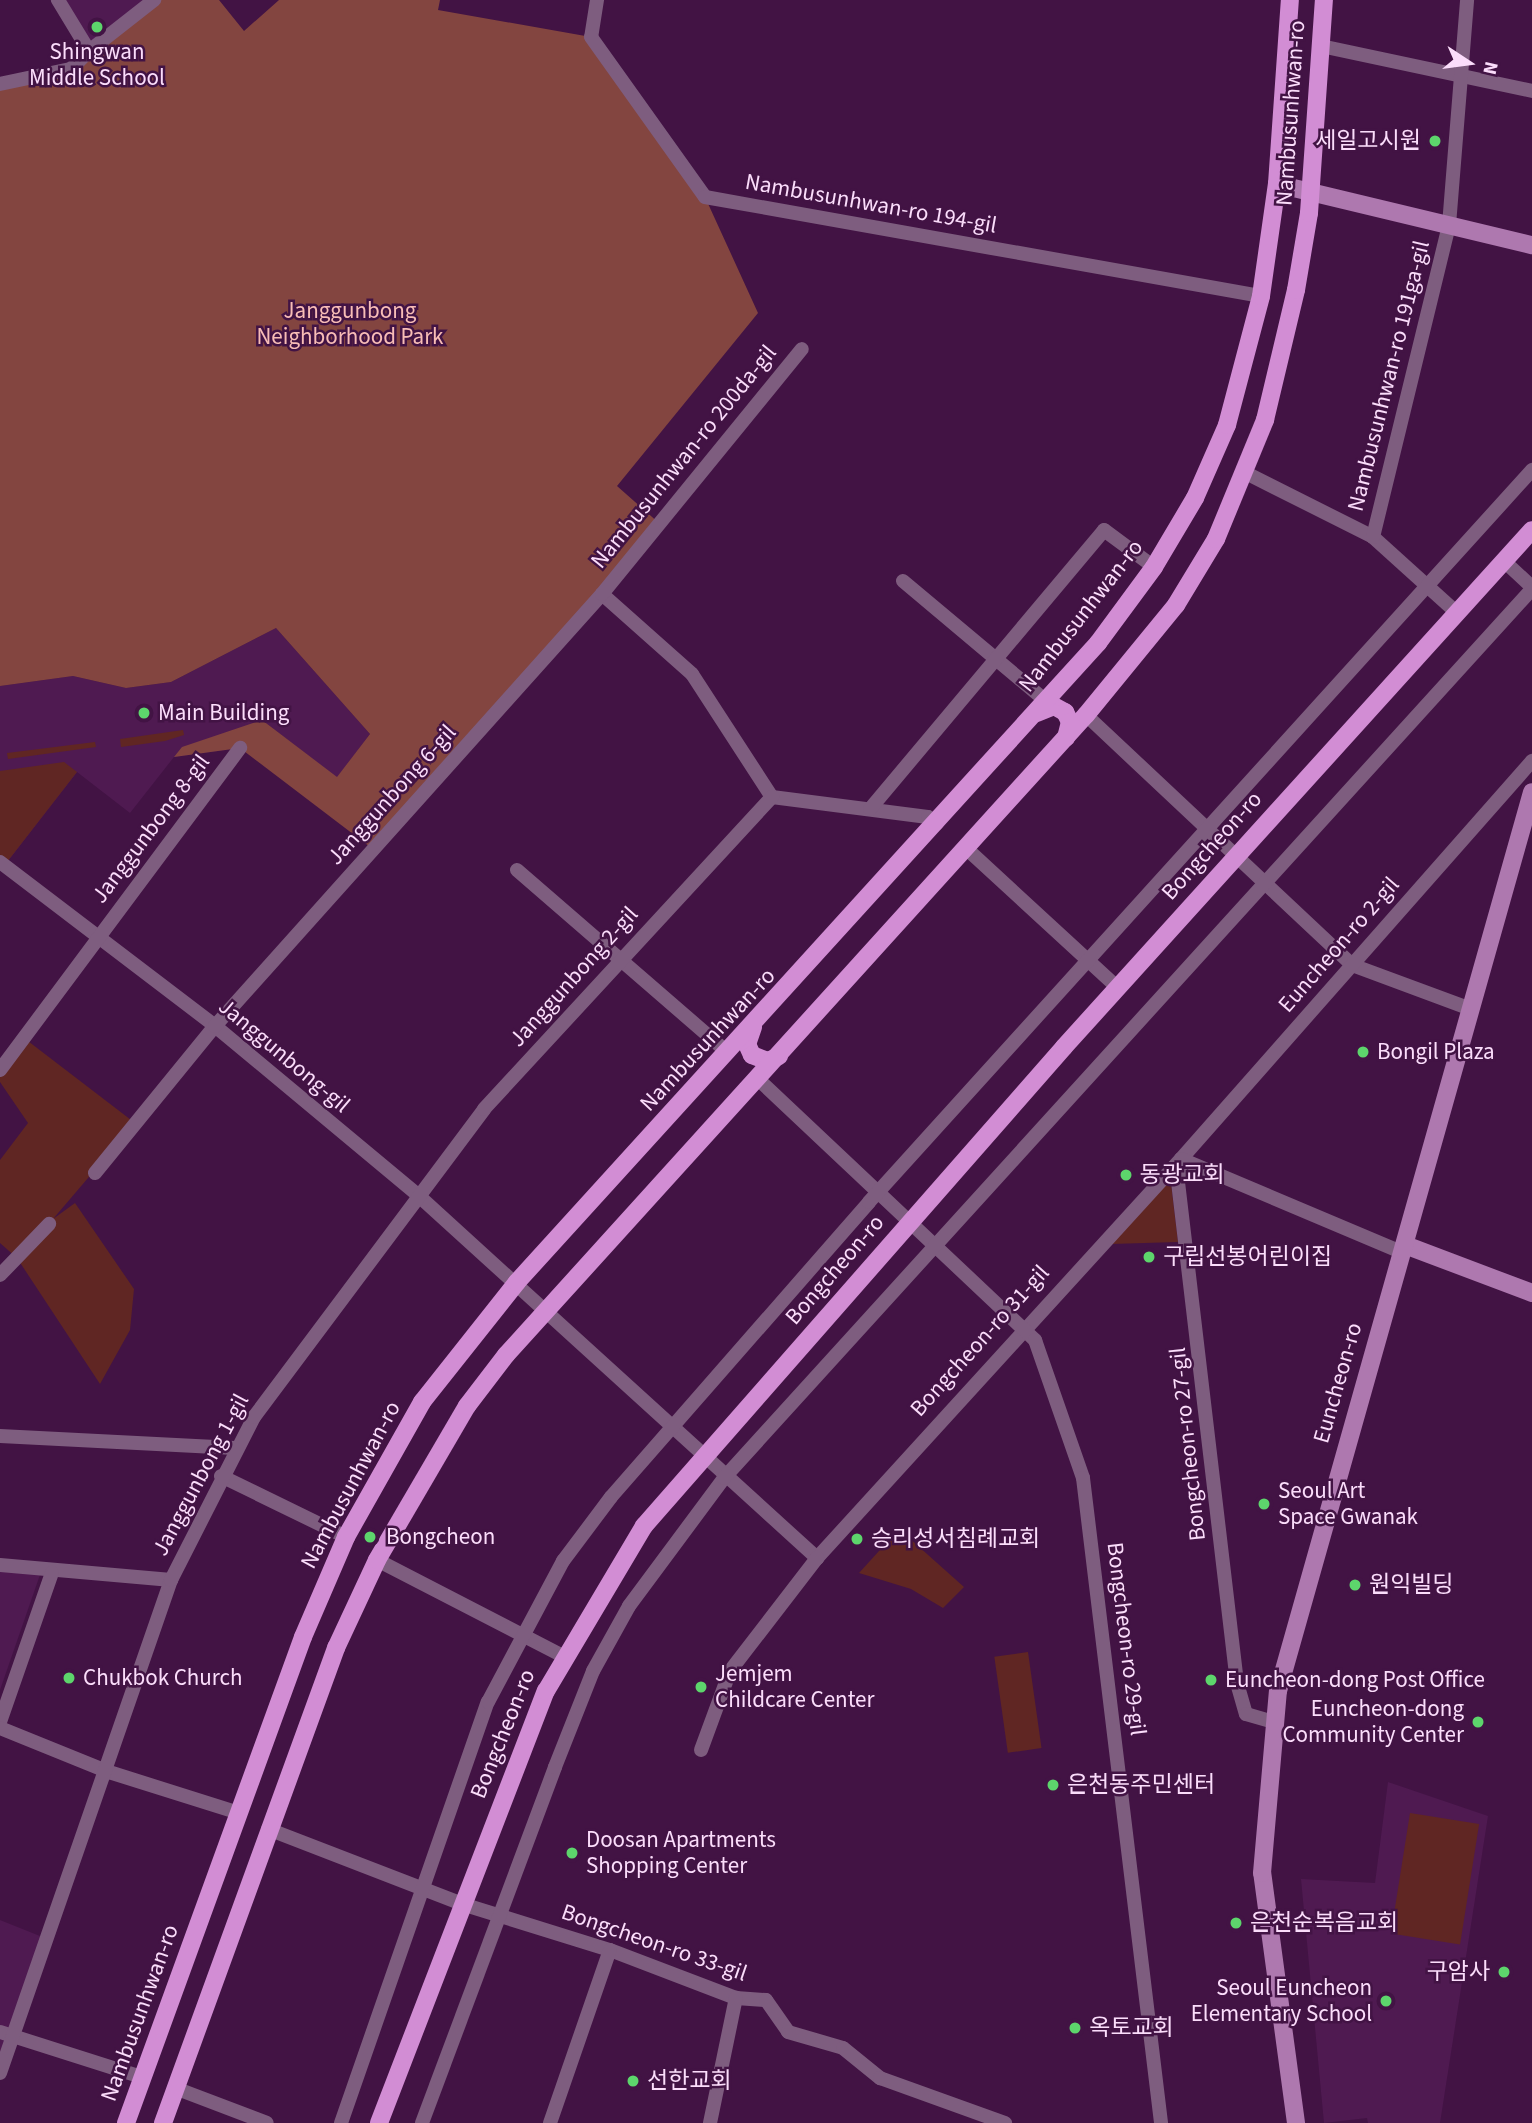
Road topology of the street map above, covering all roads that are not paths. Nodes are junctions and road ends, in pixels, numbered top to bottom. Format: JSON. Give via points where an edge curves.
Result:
{"nodes":[{"id":1,"x":58,"y":0,"type":"edge"},
{"id":2,"x":154,"y":0,"type":"edge"},
{"id":3,"x":597,"y":0,"type":"edge"},
{"id":4,"x":1290,"y":0,"type":"edge"},
{"id":5,"x":1324,"y":0,"type":"edge"},
{"id":6,"x":1467,"y":0,"type":"edge"},
{"id":7,"x":1321,"y":46,"type":"junction"},
{"id":8,"x":89,"y":51,"type":"junction"},
{"id":9,"x":1461,"y":76,"type":"junction"},
{"id":10,"x":0,"y":83,"type":"edge"},
{"id":11,"x":1532,"y":92,"type":"edge"},
{"id":12,"x":1277,"y":184,"type":"junction"},
{"id":13,"x":1311,"y":192,"type":"junction"},
{"id":14,"x":1449,"y":225,"type":"junction"},
{"id":15,"x":1532,"y":245,"type":"edge"},
{"id":16,"x":1261,"y":296,"type":"junction"},
{"id":17,"x":802,"y":349,"type":"dead end"},
{"id":18,"x":1532,"y":470,"type":"edge"},
{"id":19,"x":1246,"y":473,"type":"junction"},
{"id":20,"x":1532,"y":530,"type":"edge"},
{"id":21,"x":1373,"y":537,"type":"junction"},
{"id":22,"x":1504,"y":561,"type":"junction"},
{"id":23,"x":1154,"y":567,"type":"junction"},
{"id":24,"x":903,"y":581,"type":"dead end"},
{"id":25,"x":1427,"y":587,"type":"junction"},
{"id":26,"x":1532,"y":588,"type":"edge"},
{"id":27,"x":602,"y":594,"type":"junction"},
{"id":28,"x":1457,"y":613,"type":"junction"},
{"id":29,"x":995,"y":659,"type":"junction"},
{"id":30,"x":1042,"y":708,"type":"junction"},
{"id":31,"x":1086,"y":715,"type":"junction"},
{"id":32,"x":1066,"y":738,"type":"junction"},
{"id":33,"x":240,"y":748,"type":"dead end"},
{"id":34,"x":1532,"y":761,"type":"edge"},
{"id":35,"x":1532,"y":792,"type":"edge"},
{"id":36,"x":772,"y":797,"type":"junction"},
{"id":37,"x":870,"y":809,"type":"junction"},
{"id":38,"x":937,"y":824,"type":"junction"},
{"id":39,"x":1207,"y":828,"type":"junction"},
{"id":40,"x":968,"y":850,"type":"junction"},
{"id":41,"x":1236,"y":855,"type":"junction"},
{"id":42,"x":0,"y":862,"type":"edge"},
{"id":43,"x":517,"y":870,"type":"dead end"},
{"id":44,"x":1262,"y":883,"type":"junction"},
{"id":45,"x":97,"y":937,"type":"junction"},
{"id":46,"x":620,"y":959,"type":"junction"},
{"id":47,"x":1087,"y":959,"type":"junction"},
{"id":48,"x":1352,"y":965,"type":"junction"},
{"id":49,"x":1118,"y":988,"type":"junction"},
{"id":50,"x":1471,"y":1009,"type":"junction"},
{"id":51,"x":215,"y":1026,"type":"junction"},
{"id":52,"x":753,"y":1027,"type":"junction"},
{"id":53,"x":728,"y":1053,"type":"junction"},
{"id":54,"x":779,"y":1056,"type":"junction"},
{"id":55,"x":0,"y":1070,"type":"edge"},
{"id":56,"x":758,"y":1079,"type":"junction"},
{"id":57,"x":1181,"y":1159,"type":"junction"},
{"id":58,"x":94,"y":1173,"type":"dead end"},
{"id":59,"x":881,"y":1189,"type":"junction"},
{"id":60,"x":420,"y":1197,"type":"junction"},
{"id":61,"x":912,"y":1219,"type":"junction"},
{"id":62,"x":48,"y":1224,"type":"dead end"},
{"id":63,"x":939,"y":1245,"type":"junction"},
{"id":64,"x":1404,"y":1249,"type":"junction"},
{"id":65,"x":0,"y":1275,"type":"edge"},
{"id":66,"x":524,"y":1288,"type":"junction"},
{"id":67,"x":1532,"y":1293,"type":"edge"},
{"id":68,"x":548,"y":1310,"type":"junction"},
{"id":69,"x":1026,"y":1325,"type":"junction"},
{"id":70,"x":671,"y":1426,"type":"junction"},
{"id":71,"x":0,"y":1436,"type":"edge"},
{"id":72,"x":235,"y":1448,"type":"junction"},
{"id":73,"x":703,"y":1457,"type":"junction"},
{"id":74,"x":221,"y":1476,"type":"junction"},
{"id":75,"x":724,"y":1478,"type":"junction"},
{"id":76,"x":346,"y":1537,"type":"junction"},
{"id":77,"x":817,"y":1558,"type":"junction"},
{"id":78,"x":377,"y":1560,"type":"junction"},
{"id":79,"x":0,"y":1565,"type":"edge"},
{"id":80,"x":52,"y":1573,"type":"junction"},
{"id":81,"x":171,"y":1580,"type":"junction"},
{"id":82,"x":522,"y":1635,"type":"junction"},
{"id":83,"x":563,"y":1656,"type":"junction"},
{"id":84,"x":0,"y":1722,"type":"edge"},
{"id":85,"x":1274,"y":1722,"type":"junction"},
{"id":86,"x":0,"y":1728,"type":"edge"},
{"id":87,"x":701,"y":1750,"type":"dead end"},
{"id":88,"x":109,"y":1772,"type":"junction"},
{"id":89,"x":239,"y":1813,"type":"junction"},
{"id":90,"x":268,"y":1829,"type":"junction"},
{"id":91,"x":217,"y":1872,"type":"junction"},
{"id":92,"x":420,"y":1885,"type":"junction"},
{"id":93,"x":247,"y":1886,"type":"junction"},
{"id":94,"x":462,"y":1904,"type":"junction"},
{"id":95,"x":502,"y":1915,"type":"junction"},
{"id":96,"x":610,"y":1950,"type":"junction"},
{"id":97,"x":736,"y":1998,"type":"junction"},
{"id":98,"x":6,"y":2034,"type":"edge"},
{"id":99,"x":0,"y":2073,"type":"edge"},
{"id":100,"x":142,"y":2077,"type":"junction"},
{"id":101,"x":175,"y":2088,"type":"junction"},
{"id":102,"x":969,"y":2116,"type":"edge"},
{"id":103,"x":126,"y":2123,"type":"edge"},
{"id":104,"x":163,"y":2123,"type":"edge"},
{"id":105,"x":267,"y":2123,"type":"edge"},
{"id":106,"x":341,"y":2123,"type":"edge"},
{"id":107,"x":379,"y":2123,"type":"edge"},
{"id":108,"x":422,"y":2123,"type":"edge"},
{"id":109,"x":550,"y":2123,"type":"edge"},
{"id":110,"x":710,"y":2123,"type":"edge"},
{"id":111,"x":1005,"y":2123,"type":"edge"},
{"id":112,"x":1161,"y":2123,"type":"edge"},
{"id":113,"x":1296,"y":2123,"type":"edge"}],
"edges":[{"from":1,"to":8,"type":"street"},
{"from":2,"to":8,"type":"street"},
{"from":3,"to":16,"type":"street","name":"Nambusunhwan-ro 194-gil","via":[[591,37],[705,197]]},
{"from":4,"to":12,"type":"main road","name":"Nambusunhwan-ro"},
{"from":5,"to":7,"type":"main road","name":"Nambusunhwan-ro"},
{"from":6,"to":9,"type":"street","name":"Nambusunhwan-ro 191ga-gil"},
{"from":7,"to":9,"type":"street"},
{"from":7,"to":13,"type":"main road","name":"Nambusunhwan-ro"},
{"from":8,"to":10,"type":"street","via":[[71,69]]},
{"from":9,"to":11,"type":"street"},
{"from":9,"to":14,"type":"street","name":"Nambusunhwan-ro 191ga-gil"},
{"from":12,"to":13,"type":"main road"},
{"from":12,"to":16,"type":"main road","name":"Nambusunhwan-ro"},
{"from":13,"to":14,"type":"main road"},
{"from":13,"to":19,"type":"main road","name":"Nambusunhwan-ro","via":[[1283,352]]},
{"from":14,"to":15,"type":"main road"},
{"from":14,"to":21,"type":"street","name":"Nambusunhwan-ro 191ga-gil"},
{"from":16,"to":23,"type":"main road","name":"Nambusunhwan-ro","via":[[1227,425],[1195,498]]},
{"from":17,"to":27,"type":"street","name":"Nambusunhwan-ro 200da-gil"},
{"from":18,"to":25,"type":"street"},
{"from":19,"to":21,"type":"street"},
{"from":19,"to":31,"type":"main road","name":"Nambusunhwan-ro","via":[[1216,539],[1176,605]]},
{"from":20,"to":22,"type":"main road","name":"Bongcheon-ro"},
{"from":21,"to":25,"type":"street"},
{"from":22,"to":26,"type":"street"},
{"from":22,"to":28,"type":"main road","name":"Bongcheon-ro"},
{"from":23,"to":29,"type":"street","via":[[1104,530]]},
{"from":23,"to":30,"type":"main road","name":"Nambusunhwan-ro"},
{"from":24,"to":29,"type":"street"},
{"from":25,"to":28,"type":"street"},
{"from":25,"to":39,"type":"street"},
{"from":26,"to":44,"type":"street"},
{"from":27,"to":36,"type":"street","via":[[692,674]]},
{"from":27,"to":51,"type":"street","name":"Janggunbong 6-gil"},
{"from":28,"to":41,"type":"main road","name":"Bongcheon-ro"},
{"from":29,"to":30,"type":"street"},
{"from":29,"to":37,"type":"street"},
{"from":30,"to":32,"type":"main road","via":[[1054,706],[1065,712],[1070,722]]},
{"from":30,"to":38,"type":"main road","name":"Nambusunhwan-ro"},
{"from":31,"to":32,"type":"main road","name":"Nambusunhwan-ro"},
{"from":31,"to":39,"type":"street"},
{"from":32,"to":40,"type":"main road","name":"Nambusunhwan-ro"},
{"from":33,"to":45,"type":"street","name":"Janggunbong 8-gil"},
{"from":34,"to":48,"type":"street","name":"Euncheon-ro 2-gil"},
{"from":35,"to":50,"type":"main road","name":"Euncheon-ro"},
{"from":36,"to":37,"type":"street"},
{"from":36,"to":46,"type":"street","name":"Janggunbong 2-gil"},
{"from":37,"to":38,"type":"street","via":[[928,817]]},
{"from":38,"to":52,"type":"main road","name":"Nambusunhwan-ro"},
{"from":39,"to":41,"type":"street"},
{"from":39,"to":47,"type":"street"},
{"from":40,"to":47,"type":"street"},
{"from":40,"to":54,"type":"main road","name":"Nambusunhwan-ro"},
{"from":41,"to":44,"type":"street"},
{"from":41,"to":49,"type":"main road","name":"Bongcheon-ro"},
{"from":42,"to":45,"type":"street","name":"Janggunbong-gil"},
{"from":43,"to":46,"type":"street"},
{"from":44,"to":48,"type":"street"},
{"from":44,"to":63,"type":"street"},
{"from":45,"to":51,"type":"street","name":"Janggunbong-gil"},
{"from":45,"to":55,"type":"street","name":"Janggunbong 8-gil"},
{"from":46,"to":53,"type":"street"},
{"from":46,"to":60,"type":"street","name":"Janggunbong 2-gil","via":[[484,1109]]},
{"from":47,"to":49,"type":"street"},
{"from":47,"to":59,"type":"street"},
{"from":48,"to":50,"type":"street"},
{"from":48,"to":57,"type":"street","name":"Euncheon-ro 2-gil"},
{"from":49,"to":61,"type":"main road","name":"Bongcheon-ro"},
{"from":50,"to":64,"type":"main road","name":"Euncheon-ro"},
{"from":51,"to":58,"type":"street","name":"Janggunbong 6-gil"},
{"from":51,"to":60,"type":"street","name":"Janggunbong-gil"},
{"from":52,"to":53,"type":"main road","name":"Nambusunhwan-ro"},
{"from":52,"to":54,"type":"main road","via":[[747,1044],[752,1055],[768,1061]]},
{"from":53,"to":66,"type":"main road","name":"Nambusunhwan-ro"},
{"from":54,"to":56,"type":"main road","name":"Nambusunhwan-ro"},
{"from":56,"to":59,"type":"street"},
{"from":56,"to":68,"type":"main road","name":"Nambusunhwan-ro"},
{"from":57,"to":64,"type":"street"},
{"from":57,"to":69,"type":"street","name":"Bongcheon-ro 31-gil"},
{"from":57,"to":85,"type":"street","name":"Bongcheon-ro 27-gil","via":[[1178,1182],[1237,1683],[1253,1720]]},
{"from":59,"to":61,"type":"street"},
{"from":59,"to":70,"type":"street"},
{"from":60,"to":66,"type":"street","name":"Janggunbong-gil"},
{"from":60,"to":72,"type":"street","name":"Janggunbong 1-gil","via":[[292,1361]]},
{"from":61,"to":63,"type":"street","name":"Bongcheon-ro 29-gil"},
{"from":61,"to":73,"type":"main road","name":"Bongcheon-ro"},
{"from":62,"to":65,"type":"street"},
{"from":63,"to":69,"type":"street","name":"Bongcheon-ro 29-gil"},
{"from":63,"to":75,"type":"street"},
{"from":64,"to":67,"type":"main road"},
{"from":64,"to":85,"type":"main road","name":"Euncheon-ro","via":[[1293,1629]]},
{"from":66,"to":68,"type":"street"},
{"from":66,"to":76,"type":"main road","name":"Nambusunhwan-ro","via":[[422,1402]]},
{"from":68,"to":70,"type":"street"},
{"from":68,"to":78,"type":"main road","name":"Nambusunhwan-ro","via":[[467,1406]]},
{"from":69,"to":77,"type":"street","name":"Bongcheon-ro 31-gil"},
{"from":69,"to":112,"type":"street","name":"Bongcheon-ro 29-gil","via":[[1083,1478]]},
{"from":70,"to":73,"type":"street"},
{"from":70,"to":82,"type":"street","via":[[563,1561]]},
{"from":71,"to":72,"type":"street"},
{"from":72,"to":74,"type":"street","name":"Janggunbong 1-gil"},
{"from":73,"to":75,"type":"street"},
{"from":73,"to":83,"type":"main road","name":"Bongcheon-ro","via":[[644,1526]]},
{"from":74,"to":76,"type":"street"},
{"from":74,"to":81,"type":"street","name":"Janggunbong 1-gil"},
{"from":75,"to":77,"type":"street"},
{"from":75,"to":95,"type":"street","via":[[629,1606],[600,1657]]},
{"from":76,"to":89,"type":"main road","name":"Nambusunhwan-ro"},
{"from":77,"to":87,"type":"street","name":"Bongcheon-ro 31-gil","via":[[730,1671]]},
{"from":78,"to":82,"type":"street"},
{"from":78,"to":90,"type":"main road","name":"Nambusunhwan-ro","via":[[336,1648]]},
{"from":79,"to":80,"type":"street"},
{"from":80,"to":81,"type":"street"},
{"from":80,"to":84,"type":"street"},
{"from":81,"to":88,"type":"street","name":"Janggunbong 1-gil"},
{"from":82,"to":83,"type":"street"},
{"from":82,"to":92,"type":"street","via":[[488,1702]]},
{"from":83,"to":94,"type":"main road","name":"Bongcheon-ro"},
{"from":85,"to":113,"type":"main road","name":"Euncheon-ro","via":[[1262,1873]]},
{"from":86,"to":88,"type":"street"},
{"from":88,"to":89,"type":"street"},
{"from":88,"to":98,"type":"street","name":"Janggunbong 1-gil"},
{"from":89,"to":91,"type":"main road","name":"Nambusunhwan-ro"},
{"from":90,"to":92,"type":"street"},
{"from":90,"to":93,"type":"main road","name":"Nambusunhwan-ro"},
{"from":91,"to":93,"type":"main road","via":[[231,1863],[241,1866]]},
{"from":91,"to":100,"type":"main road","name":"Nambusunhwan-ro"},
{"from":92,"to":94,"type":"street"},
{"from":92,"to":106,"type":"street"},
{"from":93,"to":101,"type":"main road","name":"Nambusunhwan-ro"},
{"from":94,"to":95,"type":"street","name":"Bongcheon-ro 33-gil"},
{"from":94,"to":107,"type":"main road","name":"Bongcheon-ro"},
{"from":95,"to":96,"type":"street","name":"Bongcheon-ro 33-gil"},
{"from":95,"to":108,"type":"street"},
{"from":96,"to":97,"type":"street","name":"Bongcheon-ro 33-gil"},
{"from":96,"to":109,"type":"street"},
{"from":97,"to":102,"type":"street","name":"Bongcheon-ro 33-gil","via":[[769,2002],[778,2026],[788,2032],[843,2048],[880,2078]]},
{"from":97,"to":110,"type":"street"},
{"from":98,"to":99,"type":"street","name":"Janggunbong 1-gil"},
{"from":98,"to":100,"type":"street"},
{"from":100,"to":103,"type":"main road","name":"Nambusunhwan-ro"},
{"from":101,"to":104,"type":"main road","name":"Nambusunhwan-ro"},
{"from":101,"to":105,"type":"street"},
{"from":102,"to":111,"type":"street","name":"Bongcheon-ro 33-gil"}]}
